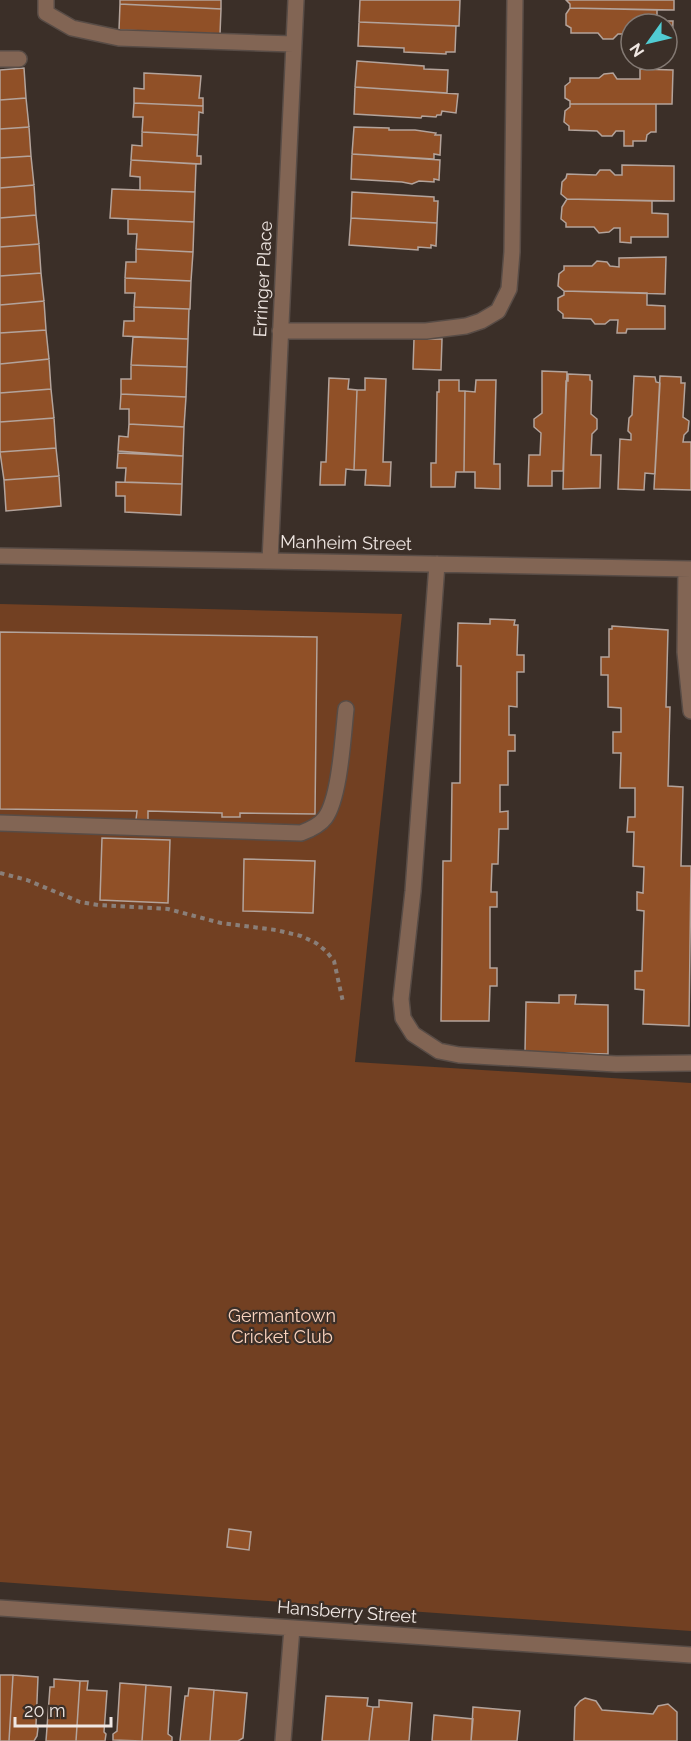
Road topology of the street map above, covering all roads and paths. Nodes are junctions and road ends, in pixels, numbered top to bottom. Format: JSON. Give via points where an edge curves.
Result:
{"nodes":[{"id":1,"x":46,"y":0,"type":"edge"},
{"id":2,"x":296,"y":0,"type":"edge"},
{"id":3,"x":515,"y":0,"type":"edge"},
{"id":4,"x":293,"y":44,"type":"junction"},
{"id":5,"x":0,"y":59,"type":"edge"},
{"id":6,"x":19,"y":59,"type":"dead end"},
{"id":7,"x":280,"y":331,"type":"junction"},
{"id":8,"x":0,"y":556,"type":"edge"},
{"id":9,"x":270,"y":561,"type":"junction"},
{"id":10,"x":437,"y":564,"type":"junction"},
{"id":11,"x":689,"y":569,"type":"edge"},
{"id":12,"x":346,"y":709,"type":"dead end"},
{"id":13,"x":691,"y":711,"type":"edge"},
{"id":14,"x":0,"y":823,"type":"edge"},
{"id":15,"x":0,"y":873,"type":"edge"},
{"id":16,"x":343,"y":1002,"type":"dead end"},
{"id":17,"x":691,"y":1063,"type":"edge"},
{"id":18,"x":0,"y":1608,"type":"edge"},
{"id":19,"x":292,"y":1628,"type":"junction"},
{"id":20,"x":691,"y":1655,"type":"edge"},
{"id":21,"x":283,"y":1741,"type":"edge"}],
"edges":[{"from":1,"to":4,"type":"street","via":[[46,14],[72,28],[96,34]]},
{"from":2,"to":4,"type":"street","name":"Erringer Place"},
{"from":3,"to":7,"type":"street","via":[[512,252],[509,289],[498,311],[466,326],[426,331]]},
{"from":4,"to":7,"type":"street","name":"Erringer Place"},
{"from":5,"to":6,"type":"street"},
{"from":7,"to":9,"type":"street","name":"Erringer Place"},
{"from":8,"to":9,"type":"street","name":"Manheim Street"},
{"from":9,"to":10,"type":"street","name":"Manheim Street"},
{"from":10,"to":11,"type":"street","name":"Manheim Street"},
{"from":10,"to":17,"type":"street","via":[[401,999],[403,1018],[413,1034],[425,1043],[438,1051],[459,1055],[616,1064]]},
{"from":11,"to":13,"type":"street","via":[[685,652]]},
{"from":12,"to":14,"type":"street","via":[[334,798],[325,819],[301,833]]},
{"from":15,"to":16,"type":"path","via":[[89,904],[168,909],[221,923],[301,936],[316,943],[334,961]]},
{"from":18,"to":19,"type":"street","name":"Hansberry Street"},
{"from":19,"to":20,"type":"street","name":"Hansberry Street"},
{"from":19,"to":21,"type":"street"}]}
